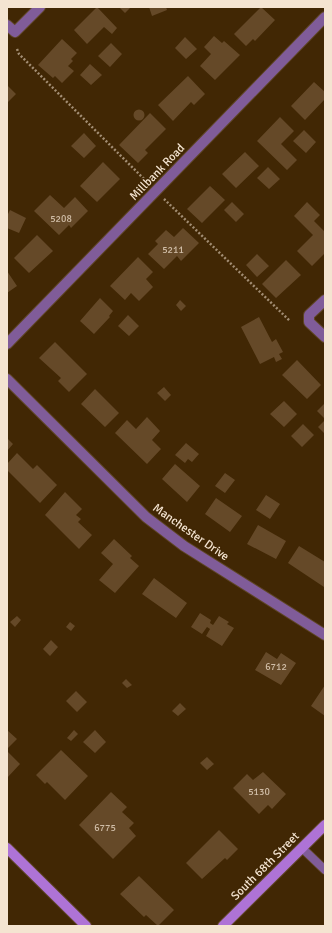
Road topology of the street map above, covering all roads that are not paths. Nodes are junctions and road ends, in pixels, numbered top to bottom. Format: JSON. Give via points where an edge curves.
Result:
{"nodes":[{"id":1,"x":40,"y":7,"type":"edge"},
{"id":2,"x":325,"y":17,"type":"edge"},
{"id":3,"x":7,"y":25,"type":"edge"},
{"id":4,"x":325,"y":300,"type":"edge"},
{"id":5,"x":325,"y":337,"type":"edge"},
{"id":6,"x":7,"y":344,"type":"edge"},
{"id":7,"x":7,"y":379,"type":"edge"},
{"id":8,"x":325,"y":635,"type":"edge"},
{"id":9,"x":325,"y":825,"type":"edge"},
{"id":10,"x":7,"y":848,"type":"edge"},
{"id":11,"x":302,"y":848,"type":"junction"},
{"id":12,"x":325,"y":870,"type":"edge"},
{"id":13,"x":86,"y":926,"type":"edge"},
{"id":14,"x":223,"y":926,"type":"edge"}],
"edges":[{"from":1,"to":3,"type":"street","via":[[15,32]]},
{"from":2,"to":6,"type":"street","name":"Millbank Road"},
{"from":4,"to":5,"type":"street","via":[[309,316],[310,322]]},
{"from":7,"to":8,"type":"street","name":"Manchester Drive","via":[[146,517],[184,546]]},
{"from":9,"to":11,"type":"street","name":"South 68th Street"},
{"from":10,"to":13,"type":"street"},
{"from":11,"to":12,"type":"lane"},
{"from":11,"to":14,"type":"street","name":"South 68th Street"}]}
